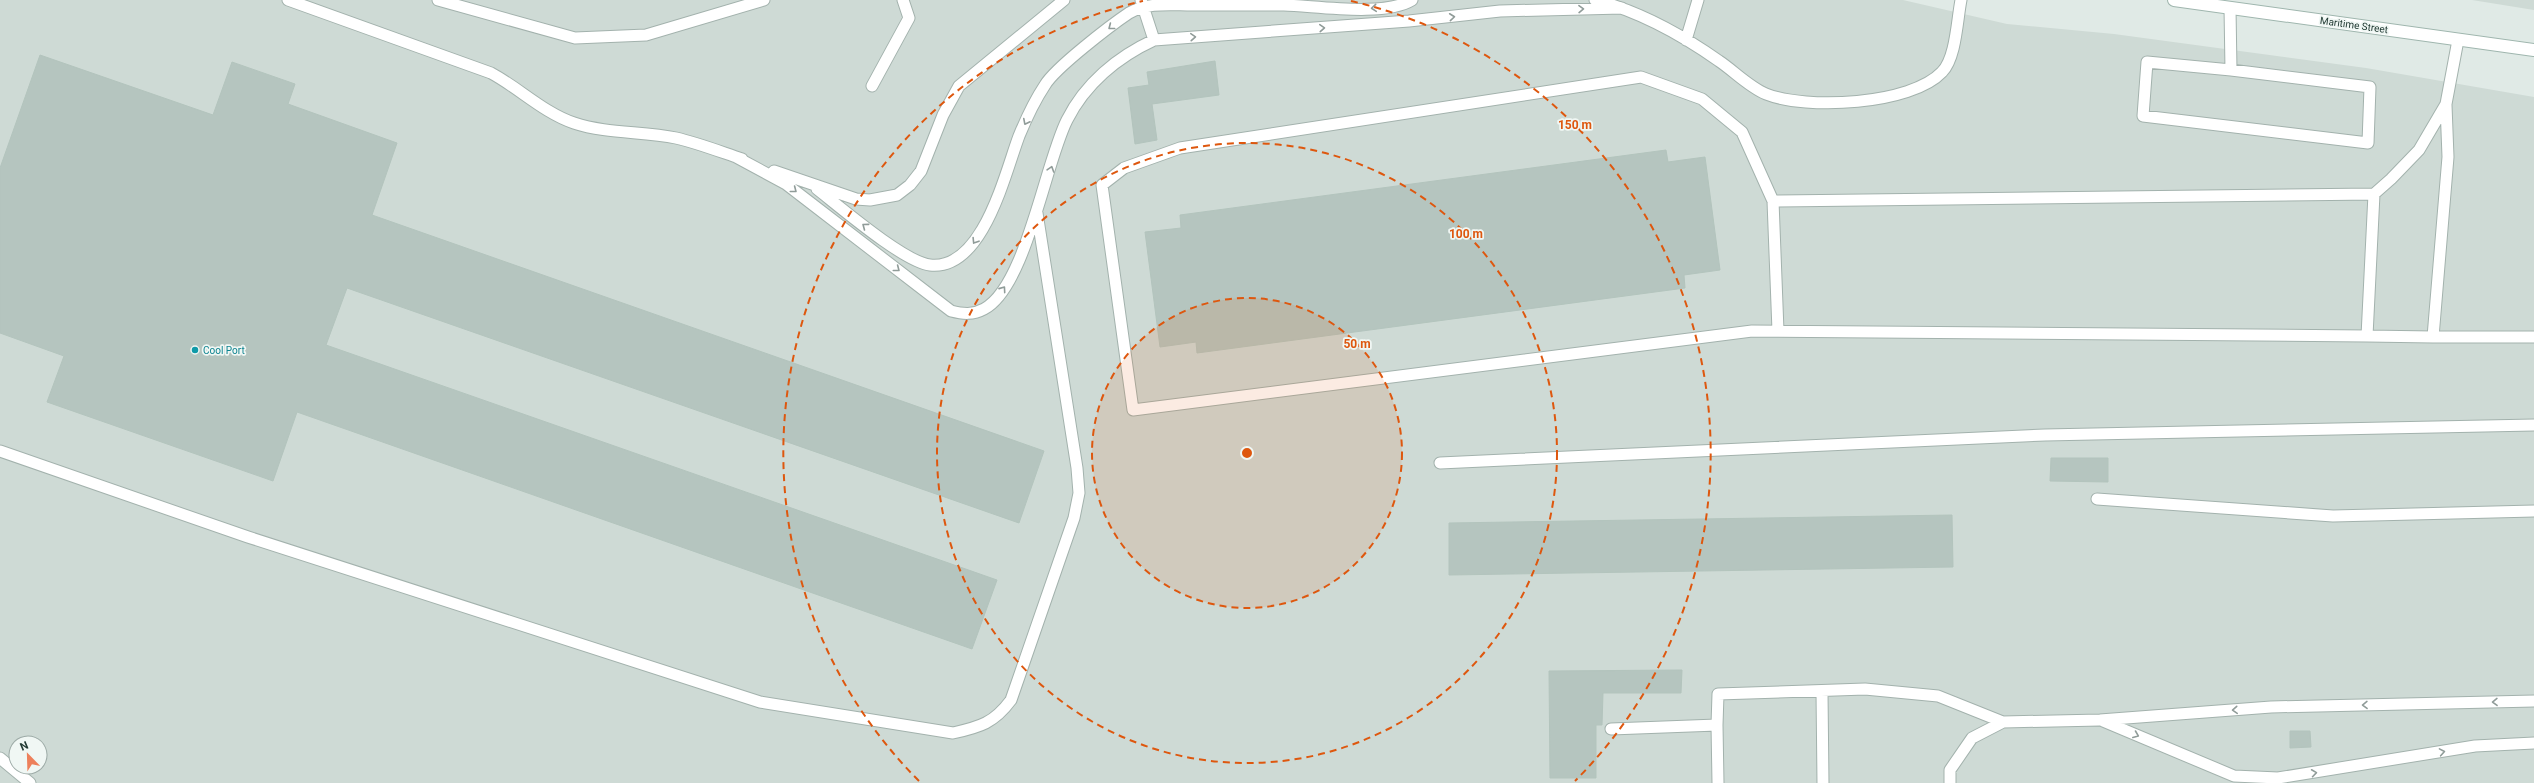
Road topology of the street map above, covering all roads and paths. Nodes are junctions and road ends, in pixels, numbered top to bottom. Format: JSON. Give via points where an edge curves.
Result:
{"nodes":[{"id":1,"x":288,"y":0,"type":"edge"},
{"id":2,"x":438,"y":0,"type":"edge"},
{"id":3,"x":764,"y":0,"type":"edge"},
{"id":4,"x":903,"y":0,"type":"edge"},
{"id":5,"x":1064,"y":0,"type":"edge"},
{"id":6,"x":1412,"y":0,"type":"edge"},
{"id":7,"x":1595,"y":0,"type":"edge"},
{"id":8,"x":1698,"y":0,"type":"edge"},
{"id":9,"x":1961,"y":0,"type":"edge"},
{"id":10,"x":2174,"y":0,"type":"edge"},
{"id":11,"x":1142,"y":3,"type":"edge"},
{"id":12,"x":1622,"y":8,"type":"junction"},
{"id":13,"x":2230,"y":8,"type":"junction"},
{"id":14,"x":1154,"y":40,"type":"junction"},
{"id":15,"x":1686,"y":40,"type":"junction"},
{"id":16,"x":2458,"y":40,"type":"junction"},
{"id":17,"x":2534,"y":50,"type":"edge"},
{"id":18,"x":2231,"y":70,"type":"junction"},
{"id":19,"x":872,"y":86,"type":"dead end"},
{"id":20,"x":2446,"y":104,"type":"junction"},
{"id":21,"x":736,"y":157,"type":"junction"},
{"id":22,"x":810,"y":184,"type":"junction"},
{"id":23,"x":2374,"y":194,"type":"junction"},
{"id":24,"x":1773,"y":201,"type":"junction"},
{"id":25,"x":1037,"y":213,"type":"junction"},
{"id":26,"x":1778,"y":331,"type":"junction"},
{"id":27,"x":2367,"y":336,"type":"junction"},
{"id":28,"x":2433,"y":337,"type":"junction"},
{"id":29,"x":2534,"y":337,"type":"edge"},
{"id":30,"x":2534,"y":425,"type":"edge"},
{"id":31,"x":0,"y":451,"type":"edge"},
{"id":32,"x":1440,"y":462,"type":"dead end"},
{"id":33,"x":2097,"y":499,"type":"dead end"},
{"id":34,"x":2534,"y":511,"type":"edge"},
{"id":35,"x":1822,"y":692,"type":"junction"},
{"id":36,"x":2534,"y":701,"type":"edge"},
{"id":37,"x":2100,"y":720,"type":"junction"},
{"id":38,"x":2003,"y":722,"type":"junction"},
{"id":39,"x":1717,"y":726,"type":"junction"},
{"id":40,"x":1611,"y":728,"type":"dead end"},
{"id":41,"x":2534,"y":742,"type":"edge"},
{"id":42,"x":0,"y":758,"type":"edge"},
{"id":43,"x":30,"y":783,"type":"edge"},
{"id":44,"x":1718,"y":783,"type":"edge"},
{"id":45,"x":1823,"y":783,"type":"edge"},
{"id":46,"x":1950,"y":783,"type":"edge"}],
"edges":[{"from":1,"to":21,"type":"lane","via":[[491,73],[513,84],[558,116],[574,123],[591,128],[676,138]]},
{"from":2,"to":3,"type":"lane","via":[[575,38],[646,35]]},
{"from":4,"to":19,"type":"lane","via":[[909,18]]},
{"from":5,"to":22,"type":"lane","via":[[959,86],[943,115],[921,171],[910,185],[896,195],[870,200],[856,199]]},
{"from":6,"to":11,"type":"lane","one_way":true,"via":[[1391,6],[1363,9]]},
{"from":7,"to":12,"type":"lane"},
{"from":8,"to":15,"type":"lane"},
{"from":9,"to":15,"type":"lane","via":[[1950,59],[1943,72],[1915,90],[1898,95],[1832,104],[1782,100],[1764,93]]},
{"from":10,"to":13,"type":"street","name":"Maritime Street"},
{"from":11,"to":14,"type":"lane"},
{"from":11,"to":22,"type":"lane","one_way":true,"via":[[1045,83],[1020,133],[990,217],[970,248],[957,258],[935,265],[924,264],[893,247]]},
{"from":14,"to":12,"type":"lane","one_way":true,"via":[[1409,21],[1500,11]]},
{"from":12,"to":15,"type":"lane"},
{"from":13,"to":16,"type":"street","name":"Maritime Street"},
{"from":13,"to":18,"type":"lane"},
{"from":25,"to":14,"type":"lane","one_way":true,"via":[[1066,121],[1080,99],[1095,80],[1128,54]]},
{"from":16,"to":17,"type":"street","name":"Maritime Street"},
{"from":16,"to":20,"type":"lane"},
{"from":18,"to":18,"type":"lane","via":[[2370,87],[2368,143],[2142,116],[2148,62]]},
{"from":20,"to":23,"type":"lane","via":[[2419,150]]},
{"from":20,"to":28,"type":"lane","via":[[2448,157]]},
{"from":21,"to":22,"type":"lane"},
{"from":21,"to":25,"type":"lane","one_way":true,"via":[[786,184],[951,311],[962,314],[984,309],[1002,292]]},
{"from":23,"to":24,"type":"lane"},
{"from":23,"to":27,"type":"lane"},
{"from":24,"to":26,"type":"lane"},
{"from":24,"to":26,"type":"lane","via":[[1742,132],[1702,99],[1641,77],[1180,148],[1124,168],[1102,185],[1132,410],[1752,331]]},
{"from":25,"to":31,"type":"lane","via":[[1079,493],[1074,518],[1011,700],[1000,715],[973,728],[953,733],[760,702],[255,539]]},
{"from":26,"to":27,"type":"lane"},
{"from":27,"to":28,"type":"lane"},
{"from":28,"to":29,"type":"lane"},
{"from":30,"to":32,"type":"lane","via":[[2045,435]]},
{"from":33,"to":34,"type":"lane","via":[[2333,516]]},
{"from":35,"to":38,"type":"lane","via":[[1865,689],[1938,696]]},
{"from":35,"to":39,"type":"lane","via":[[1718,694]]},
{"from":35,"to":45,"type":"lane"},
{"from":36,"to":37,"type":"lane","one_way":true,"via":[[2271,707]]},
{"from":37,"to":38,"type":"lane"},
{"from":37,"to":41,"type":"lane","one_way":true,"via":[[2234,776],[2278,778],[2475,746]]},
{"from":38,"to":46,"type":"lane","via":[[1972,738],[1950,770]]},
{"from":39,"to":40,"type":"lane"},
{"from":39,"to":44,"type":"lane"},
{"from":42,"to":43,"type":"lane"}]}
